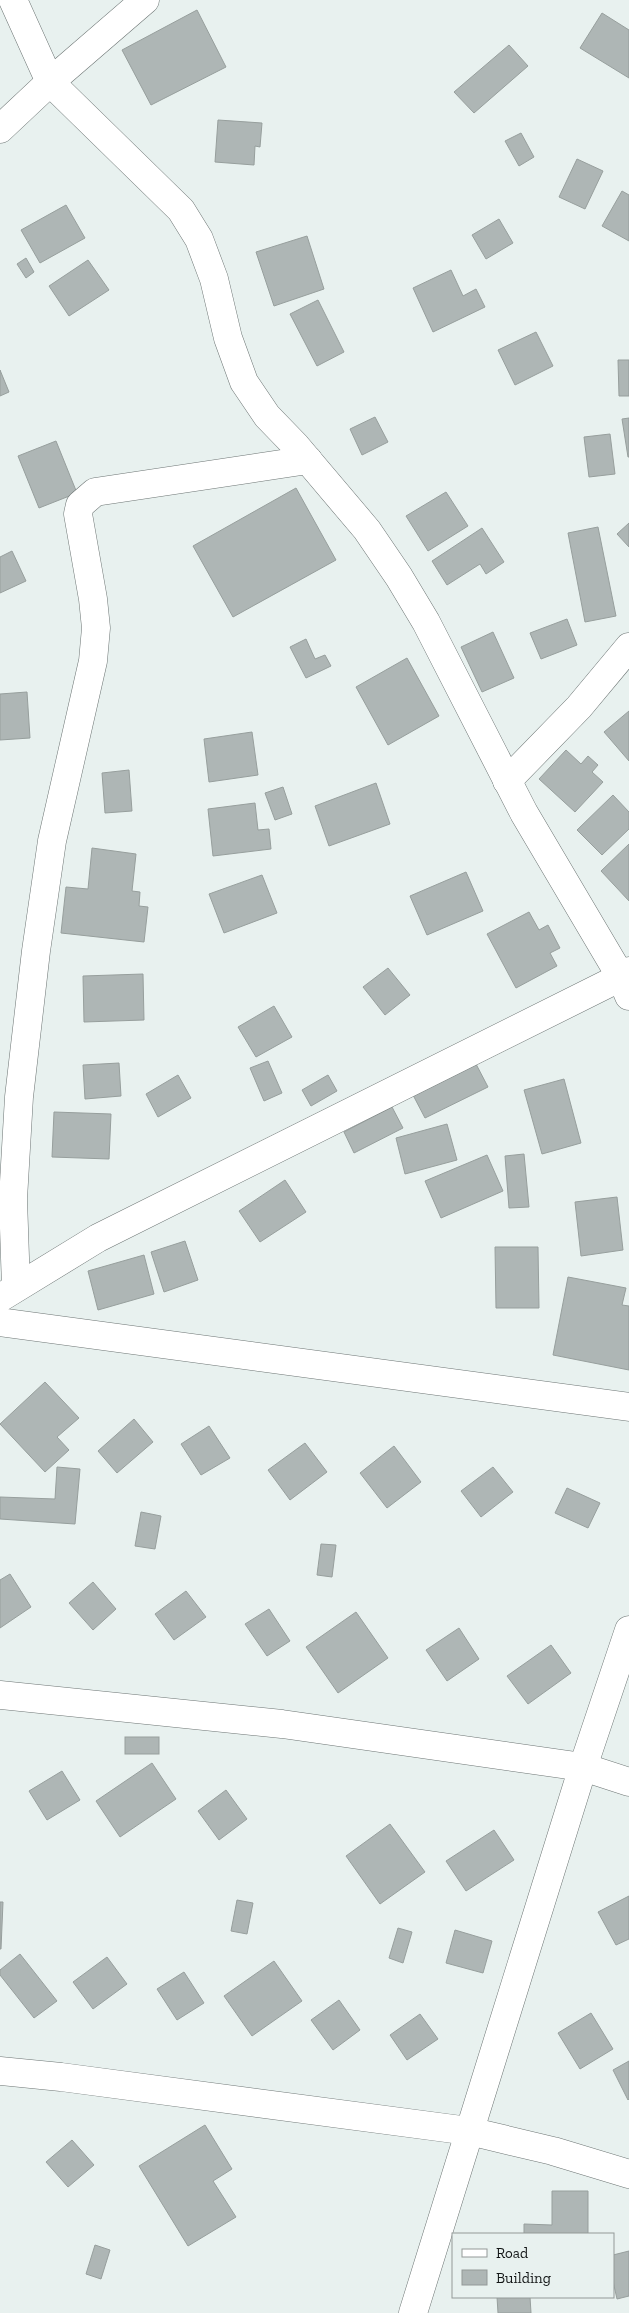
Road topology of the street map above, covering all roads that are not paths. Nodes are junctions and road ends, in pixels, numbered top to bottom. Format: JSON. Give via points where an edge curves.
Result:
{"nodes":[{"id":1,"x":13,"y":0,"type":"edge"},
{"id":2,"x":145,"y":0,"type":"edge"},
{"id":3,"x":50,"y":82,"type":"junction"},
{"id":4,"x":0,"y":128,"type":"edge"},
{"id":5,"x":308,"y":460,"type":"junction"},
{"id":6,"x":629,"y":647,"type":"edge"},
{"id":7,"x":507,"y":781,"type":"junction"},
{"id":8,"x":626,"y":981,"type":"edge"},
{"id":9,"x":8,"y":1292,"type":"edge"},
{"id":10,"x":0,"y":1322,"type":"edge"},
{"id":11,"x":629,"y":1407,"type":"edge"},
{"id":12,"x":629,"y":1630,"type":"edge"},
{"id":13,"x":0,"y":1695,"type":"edge"},
{"id":14,"x":583,"y":1767,"type":"junction"},
{"id":15,"x":629,"y":1782,"type":"edge"},
{"id":16,"x":0,"y":2071,"type":"edge"},
{"id":17,"x":469,"y":2131,"type":"junction"},
{"id":18,"x":629,"y":2174,"type":"edge"},
{"id":19,"x":413,"y":2313,"type":"edge"}],
"edges":[{"from":1,"to":3,"type":"street"},
{"from":2,"to":3,"type":"street"},
{"from":3,"to":4,"type":"street"},
{"from":3,"to":5,"type":"street","via":[[181,210],[202,247],[214,279],[228,338],[244,382],[267,416]]},
{"from":5,"to":7,"type":"street","via":[[367,530],[399,577],[426,622]]},
{"from":5,"to":9,"type":"street","via":[[95,492],[80,505],[78,514],[96,628],[93,661],[52,841],[36,951],[18,1106]]},
{"from":6,"to":7,"type":"street","via":[[579,707]]},
{"from":7,"to":8,"type":"street"},
{"from":8,"to":9,"type":"street","via":[[98,1238]]},
{"from":10,"to":11,"type":"street"},
{"from":12,"to":14,"type":"street"},
{"from":13,"to":14,"type":"street","via":[[282,1724]]},
{"from":14,"to":15,"type":"street"},
{"from":14,"to":17,"type":"street"},
{"from":16,"to":17,"type":"street"},
{"from":17,"to":18,"type":"street"},
{"from":17,"to":19,"type":"street"}]}
